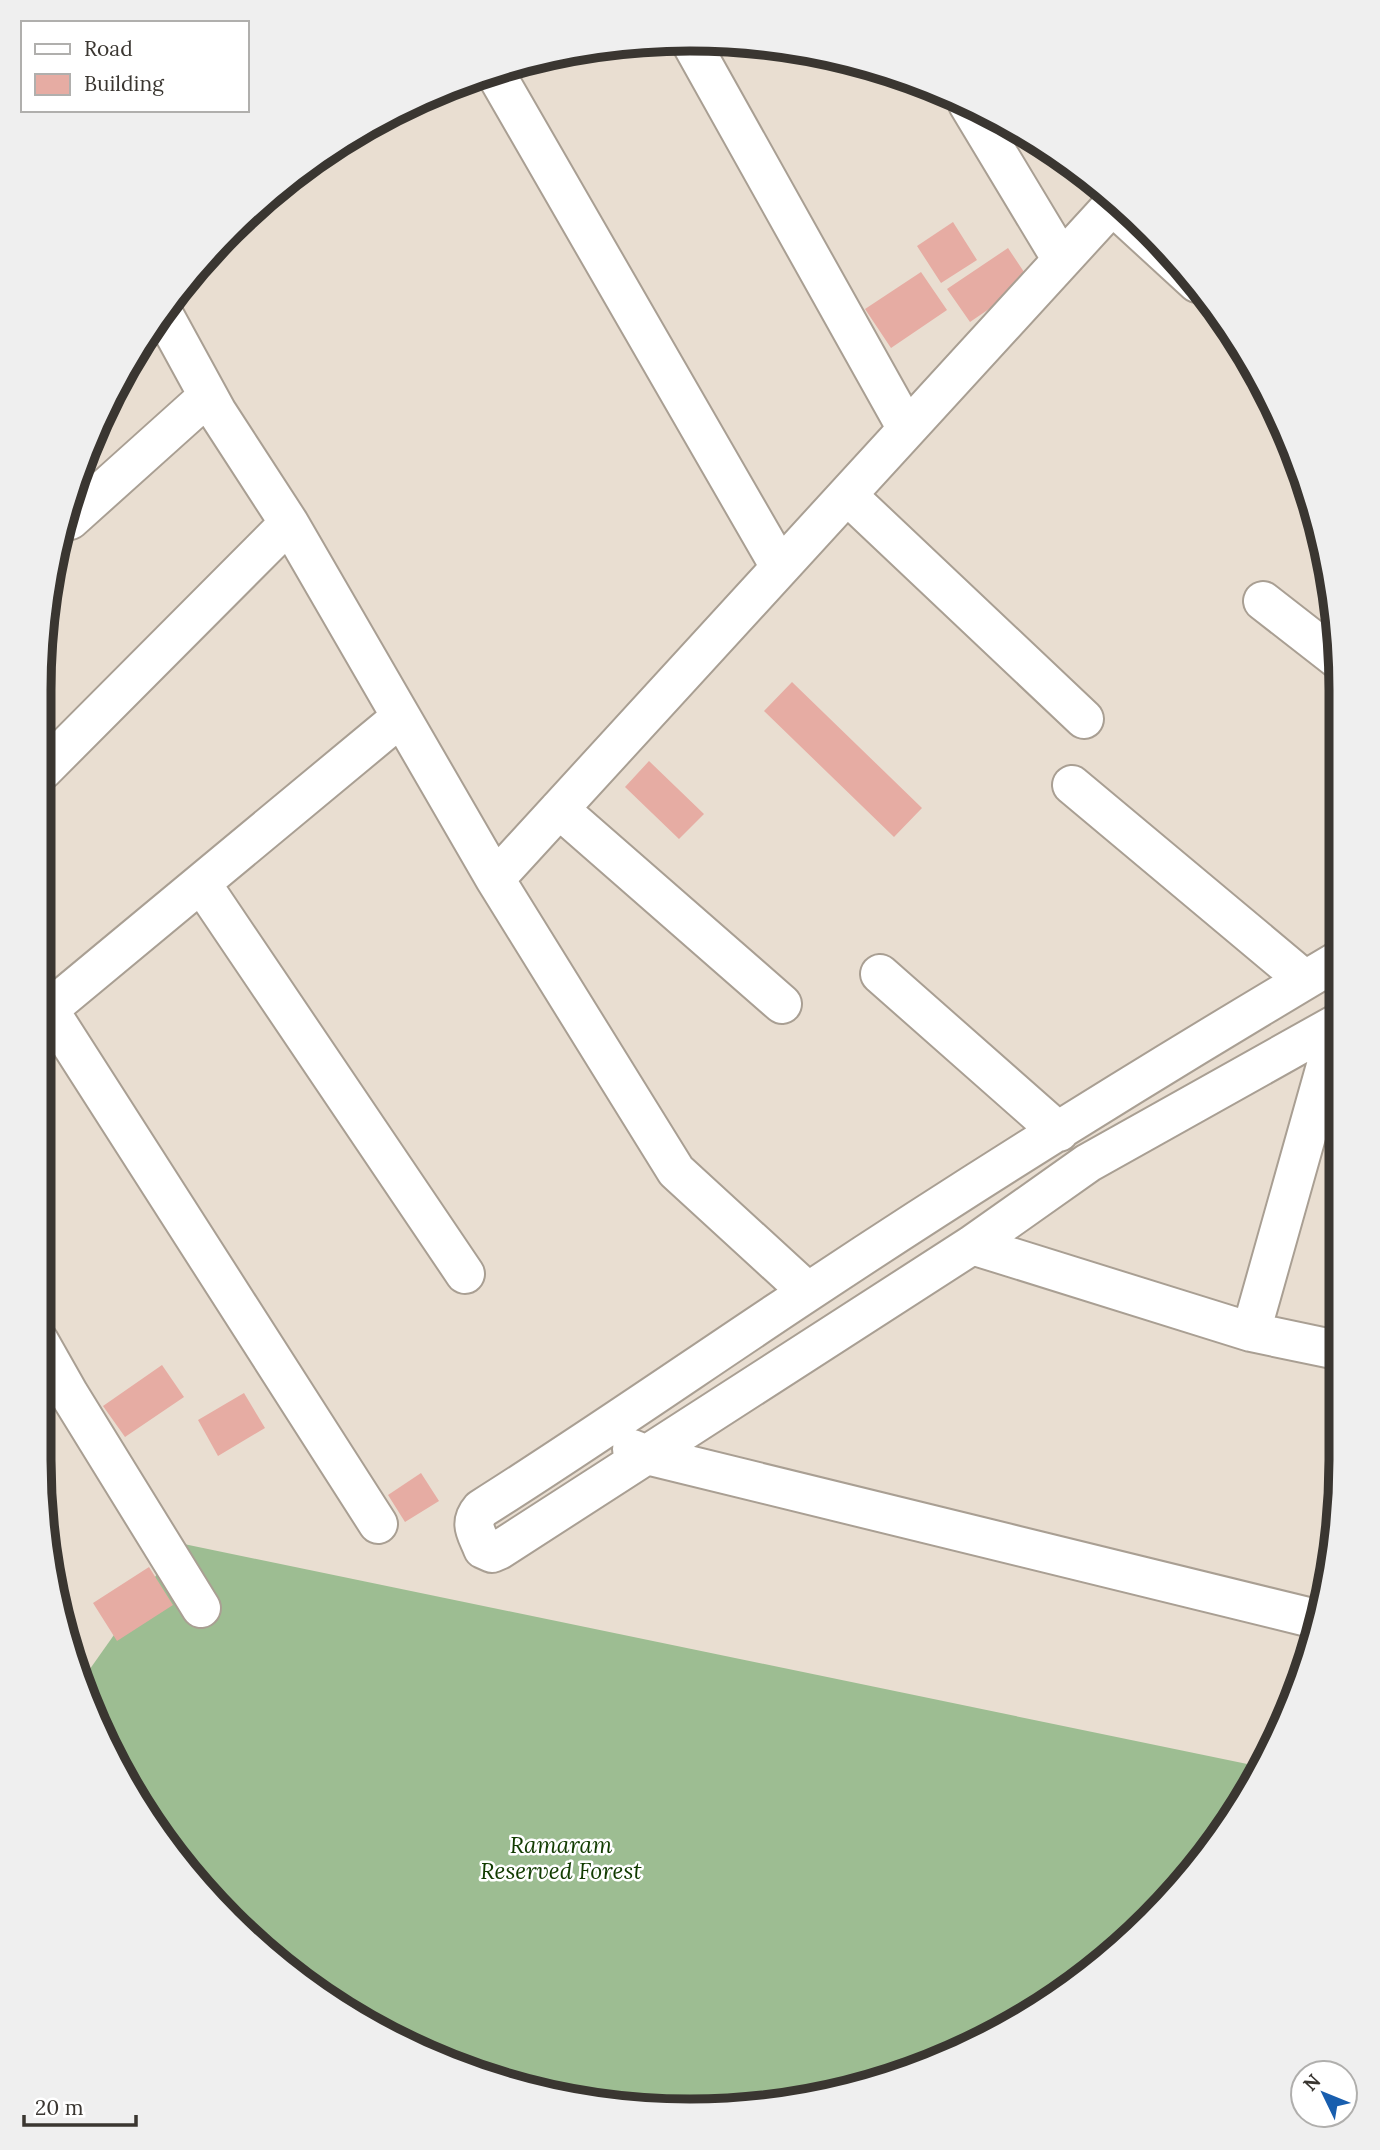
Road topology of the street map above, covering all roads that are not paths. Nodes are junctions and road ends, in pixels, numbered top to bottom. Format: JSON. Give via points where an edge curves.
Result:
{"nodes":[{"id":1,"x":696,"y":51,"type":"edge"},
{"id":2,"x":500,"y":81,"type":"edge"},
{"id":3,"x":977,"y":119,"type":"edge"},
{"id":4,"x":1110,"y":208,"type":"edge"},
{"id":5,"x":1062,"y":260,"type":"junction"},
{"id":6,"x":168,"y":322,"type":"edge"},
{"id":7,"x":208,"y":396,"type":"junction"},
{"id":8,"x":907,"y":429,"type":"junction"},
{"id":9,"x":847,"y":495,"type":"junction"},
{"id":10,"x":76,"y":514,"type":"edge"},
{"id":11,"x":289,"y":523,"type":"junction"},
{"id":12,"x":780,"y":567,"type":"junction"},
{"id":13,"x":1263,"y":601,"type":"dead end"},
{"id":14,"x":1328,"y":652,"type":"edge"},
{"id":15,"x":401,"y":717,"type":"junction"},
{"id":16,"x":1084,"y":719,"type":"dead end"},
{"id":17,"x":51,"y":762,"type":"edge"},
{"id":18,"x":1072,"y":785,"type":"dead end"},
{"id":19,"x":559,"y":809,"type":"junction"},
{"id":20,"x":495,"y":879,"type":"junction"},
{"id":21,"x":201,"y":883,"type":"junction"},
{"id":22,"x":1329,"y":966,"type":"edge"},
{"id":23,"x":880,"y":974,"type":"dead end"},
{"id":24,"x":1305,"y":980,"type":"junction"},
{"id":25,"x":51,"y":1000,"type":"edge"},
{"id":26,"x":782,"y":1004,"type":"dead end"},
{"id":27,"x":51,"y":1014,"type":"edge"},
{"id":28,"x":1329,"y":1028,"type":"edge"},
{"id":29,"x":1329,"y":1055,"type":"edge"},
{"id":30,"x":1059,"y":1132,"type":"junction"},
{"id":31,"x":972,"y":1245,"type":"junction"},
{"id":32,"x":465,"y":1274,"type":"dead end"},
{"id":33,"x":808,"y":1292,"type":"junction"},
{"id":34,"x":1251,"y":1332,"type":"junction"},
{"id":35,"x":1329,"y":1348,"type":"edge"},
{"id":36,"x":51,"y":1362,"type":"edge"},
{"id":37,"x":600,"y":1434,"type":"junction"},
{"id":38,"x":647,"y":1455,"type":"junction"},
{"id":39,"x":378,"y":1524,"type":"dead end"},
{"id":40,"x":201,"y":1608,"type":"dead end"},
{"id":41,"x":1309,"y":1617,"type":"edge"}],
"edges":[{"from":1,"to":8,"type":"street"},
{"from":2,"to":12,"type":"street"},
{"from":3,"to":5,"type":"street"},
{"from":4,"to":5,"type":"street"},
{"from":5,"to":8,"type":"street"},
{"from":6,"to":7,"type":"street"},
{"from":7,"to":10,"type":"street"},
{"from":7,"to":11,"type":"street"},
{"from":8,"to":9,"type":"street"},
{"from":9,"to":12,"type":"street"},
{"from":9,"to":16,"type":"street"},
{"from":11,"to":15,"type":"street"},
{"from":11,"to":17,"type":"street"},
{"from":12,"to":19,"type":"street"},
{"from":13,"to":14,"type":"street"},
{"from":15,"to":20,"type":"street"},
{"from":15,"to":21,"type":"street"},
{"from":18,"to":24,"type":"street"},
{"from":19,"to":20,"type":"street"},
{"from":19,"to":26,"type":"street"},
{"from":20,"to":33,"type":"street","via":[[676,1171]]},
{"from":21,"to":25,"type":"street"},
{"from":21,"to":32,"type":"street"},
{"from":22,"to":24,"type":"street"},
{"from":23,"to":30,"type":"street"},
{"from":24,"to":30,"type":"street"},
{"from":27,"to":39,"type":"street"},
{"from":28,"to":31,"type":"street","via":[[1088,1163]]},
{"from":29,"to":34,"type":"street"},
{"from":30,"to":33,"type":"street"},
{"from":31,"to":34,"type":"street"},
{"from":31,"to":38,"type":"street"},
{"from":33,"to":37,"type":"street"},
{"from":34,"to":35,"type":"street"},
{"from":36,"to":40,"type":"street"},
{"from":37,"to":38,"type":"street"},
{"from":37,"to":38,"type":"street","via":[[481,1509],[474,1526],[483,1549],[499,1550]]},
{"from":38,"to":41,"type":"street"}]}
